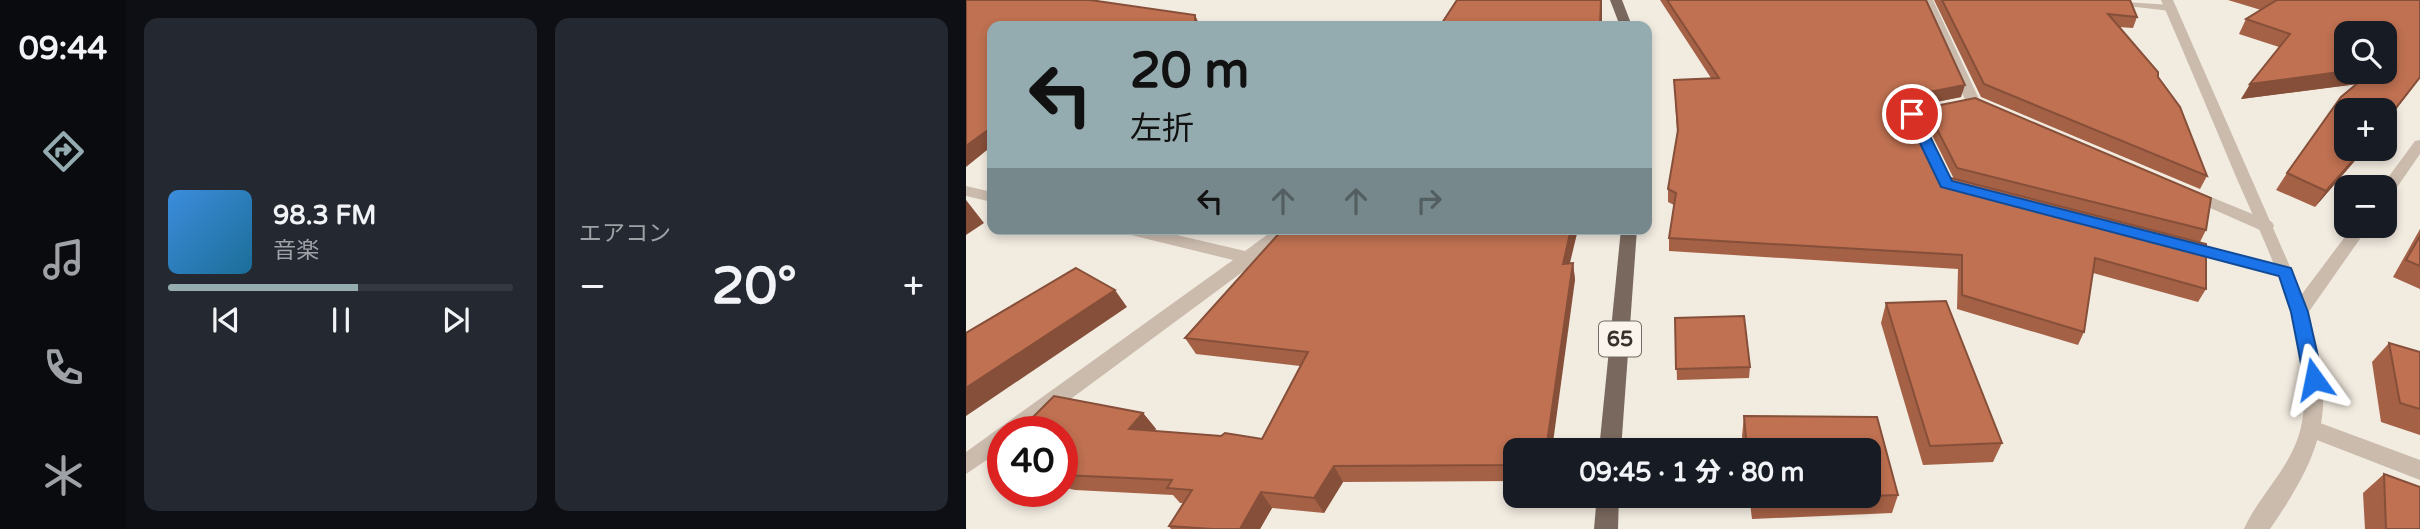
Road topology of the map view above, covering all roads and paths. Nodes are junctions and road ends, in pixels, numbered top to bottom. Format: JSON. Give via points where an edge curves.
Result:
{"nodes":[{"id":1,"x":1616,"y":0,"type":"edge"},
{"id":2,"x":1927,"y":0,"type":"edge"},
{"id":3,"x":2100,"y":0,"type":"edge"},
{"id":4,"x":2169,"y":4,"type":"edge"},
{"id":5,"x":1624,"y":21,"type":"edge"},
{"id":6,"x":1973,"y":102,"type":"junction"},
{"id":7,"x":1998,"y":112,"type":"edge"},
{"id":8,"x":2420,"y":144,"type":"edge"},
{"id":9,"x":2397,"y":176,"type":"edge"},
{"id":10,"x":1946,"y":184,"type":"edge"},
{"id":11,"x":2176,"y":188,"type":"edge"},
{"id":12,"x":966,"y":191,"type":"edge"},
{"id":13,"x":987,"y":196,"type":"edge"},
{"id":14,"x":2266,"y":226,"type":"junction"},
{"id":15,"x":1152,"y":235,"type":"edge"},
{"id":16,"x":1279,"y":235,"type":"edge"},
{"id":17,"x":1628,"y":235,"type":"edge"},
{"id":18,"x":2352,"y":238,"type":"edge"},
{"id":19,"x":2168,"y":242,"type":"edge"},
{"id":20,"x":1250,"y":258,"type":"junction"},
{"id":21,"x":2286,"y":272,"type":"junction"},
{"id":22,"x":2299,"y":312,"type":"junction"},
{"id":23,"x":1032,"y":416,"type":"edge"},
{"id":24,"x":2312,"y":429,"type":"junction"},
{"id":25,"x":1611,"y":438,"type":"edge"},
{"id":26,"x":987,"y":449,"type":"edge"},
{"id":27,"x":966,"y":464,"type":"edge"},
{"id":28,"x":2420,"y":470,"type":"edge"},
{"id":29,"x":1607,"y":508,"type":"edge"},
{"id":30,"x":1606,"y":529,"type":"edge"},
{"id":31,"x":2256,"y":529,"type":"edge"}],
"edges":[{"from":1,"to":5,"type":"main road"},
{"from":2,"to":6,"type":"street"},
{"from":3,"to":4,"type":"street"},
{"from":4,"to":14,"type":"street"},
{"from":6,"to":7,"type":"street"},
{"from":6,"to":10,"type":"street","via":[[1912,114]]},
{"from":8,"to":9,"type":"street"},
{"from":11,"to":14,"type":"street"},
{"from":12,"to":13,"type":"street"},
{"from":14,"to":21,"type":"street"},
{"from":15,"to":20,"type":"street"},
{"from":16,"to":20,"type":"street"},
{"from":17,"to":25,"type":"main road","number":"65"},
{"from":18,"to":22,"type":"street"},
{"from":19,"to":21,"type":"street"},
{"from":20,"to":23,"type":"street"},
{"from":21,"to":22,"type":"street"},
{"from":22,"to":24,"type":"street","via":[[2314,379]]},
{"from":24,"to":28,"type":"street"},
{"from":24,"to":31,"type":"street","via":[[2291,479]]},
{"from":26,"to":27,"type":"street"},
{"from":29,"to":30,"type":"main road"}]}
